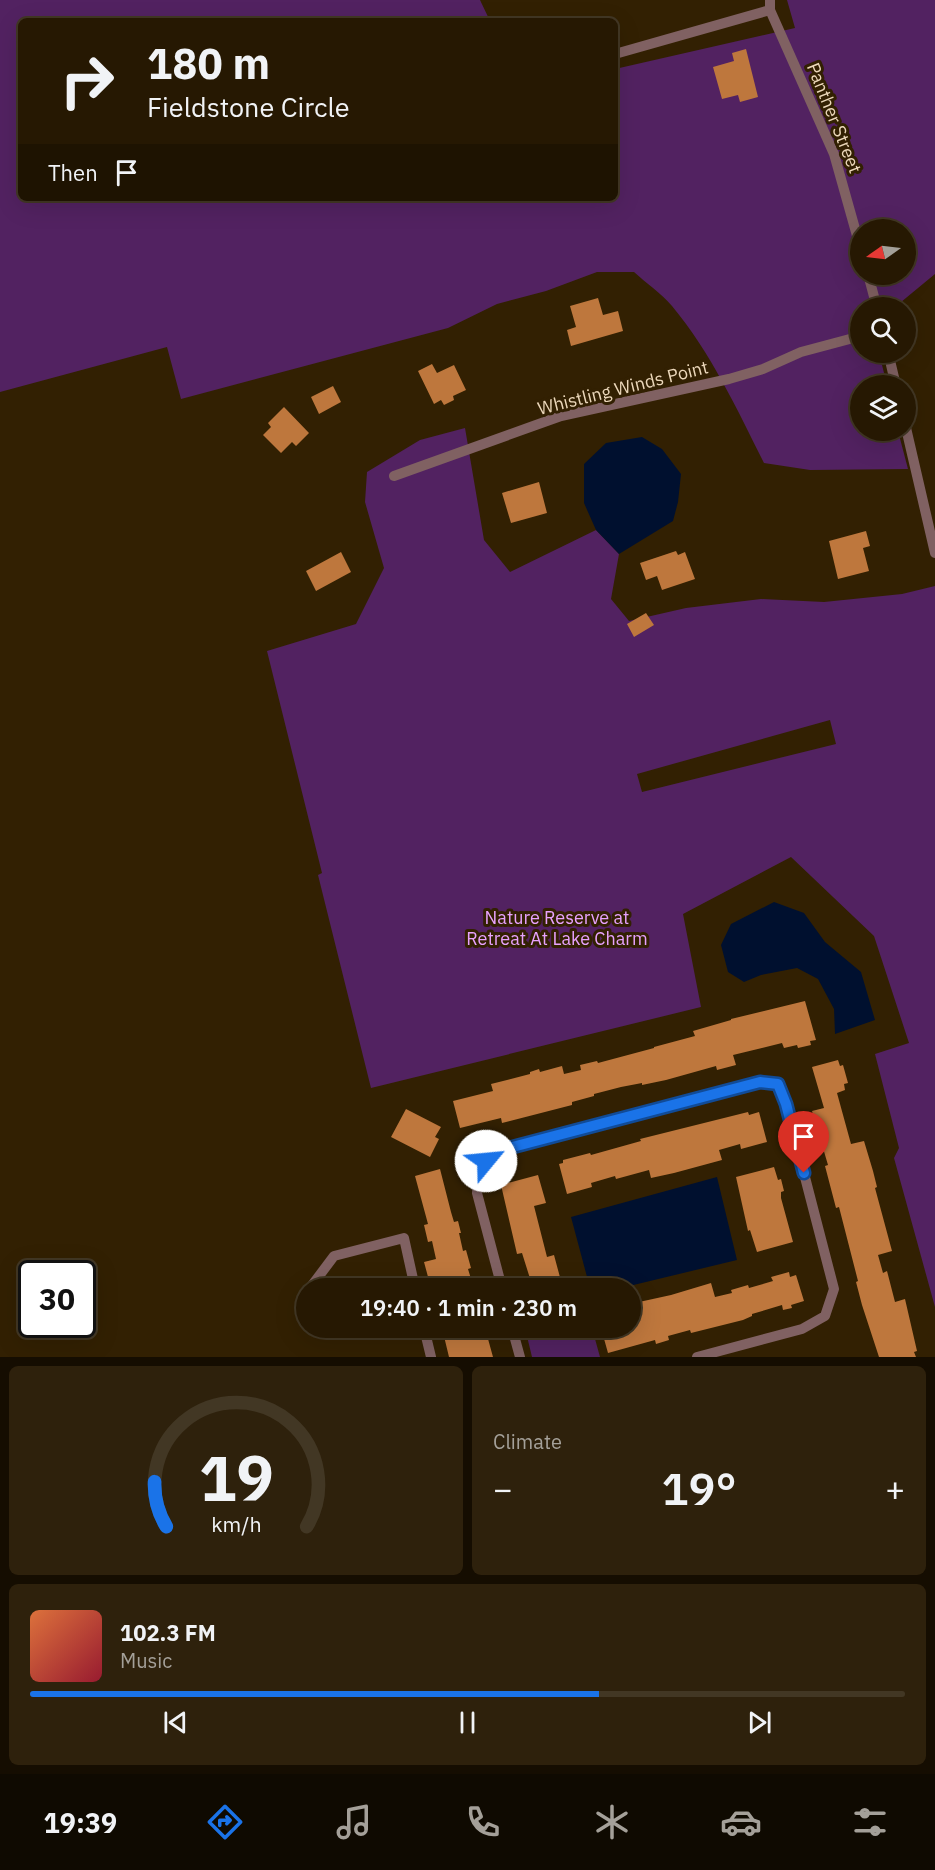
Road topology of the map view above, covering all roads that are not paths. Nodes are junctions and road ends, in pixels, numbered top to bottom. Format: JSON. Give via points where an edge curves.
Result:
{"nodes":[{"id":1,"x":770,"y":5,"type":"edge"},
{"id":2,"x":618,"y":53,"type":"edge"},
{"id":3,"x":852,"y":219,"type":"edge"},
{"id":4,"x":850,"y":339,"type":"edge"},
{"id":5,"x":909,"y":441,"type":"edge"},
{"id":6,"x":394,"y":476,"type":"dead end"},
{"id":7,"x":935,"y":553,"type":"edge"},
{"id":8,"x":318,"y":1278,"type":"edge"},
{"id":9,"x":414,"y":1278,"type":"edge"},
{"id":10,"x":499,"y":1278,"type":"edge"},
{"id":11,"x":426,"y":1338,"type":"edge"},
{"id":12,"x":514,"y":1338,"type":"edge"},
{"id":13,"x":431,"y":1357,"type":"edge"},
{"id":14,"x":519,"y":1357,"type":"edge"},
{"id":15,"x":698,"y":1357,"type":"edge"}],
"edges":[{"from":1,"to":2,"type":"street"},
{"from":1,"to":3,"type":"street","name":"Panther Street","via":[[834,154]]},
{"from":4,"to":6,"type":"street","name":"Whistling Winds Point","via":[[801,351],[729,379],[561,416]]},
{"from":5,"to":7,"type":"street"},
{"from":8,"to":9,"type":"street","via":[[334,1256],[404,1238]]},
{"from":10,"to":15,"type":"street","via":[[477,1193],[477,1181],[486,1161],[509,1148],[760,1082],[778,1084],[834,1289],[825,1316],[802,1329]]},
{"from":11,"to":13,"type":"street"},
{"from":12,"to":14,"type":"street"}]}
